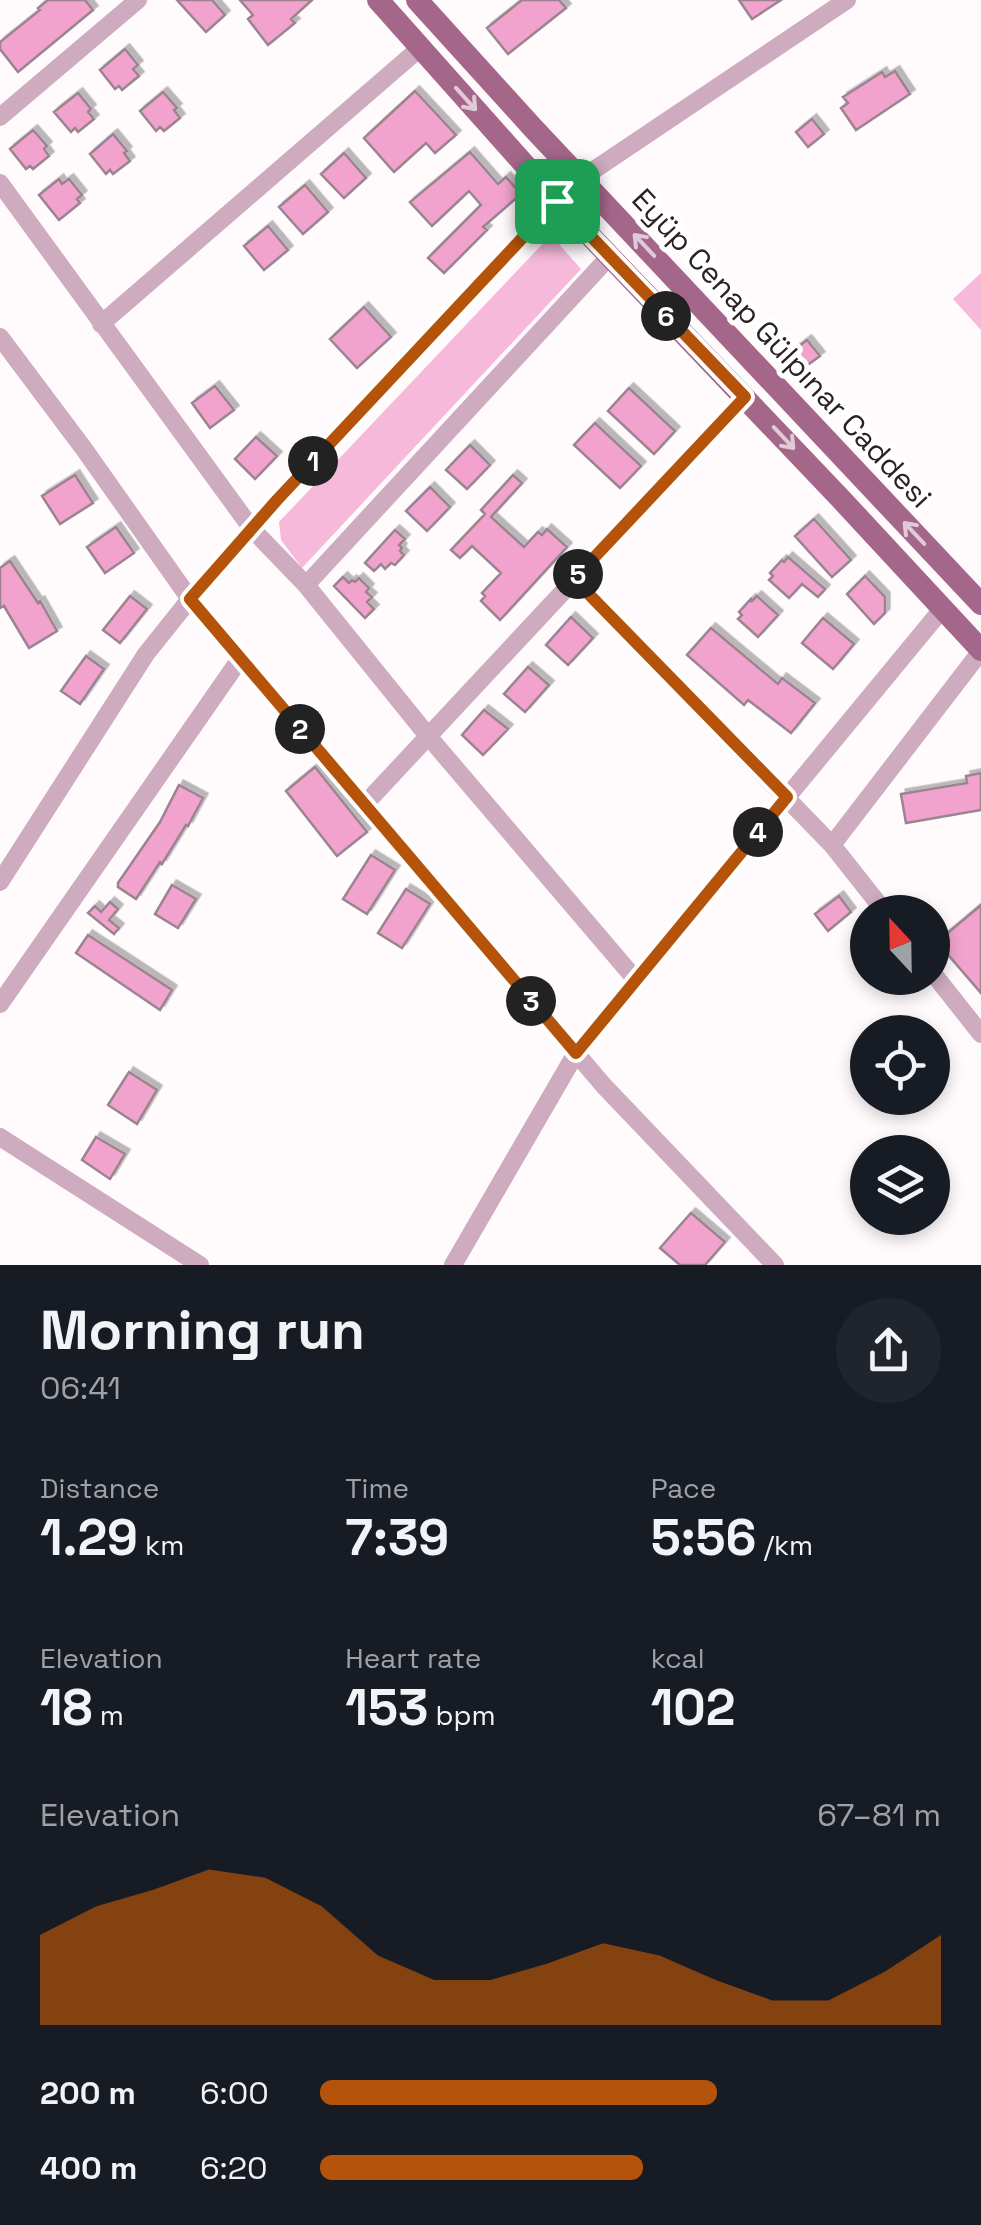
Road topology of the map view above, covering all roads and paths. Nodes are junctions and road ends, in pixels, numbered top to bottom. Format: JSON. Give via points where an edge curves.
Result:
{"nodes":[{"id":1,"x":138,"y":0,"type":"edge"},
{"id":2,"x":378,"y":0,"type":"edge"},
{"id":3,"x":417,"y":0,"type":"edge"},
{"id":4,"x":847,"y":0,"type":"edge"},
{"id":5,"x":420,"y":48,"type":"junction"},
{"id":6,"x":0,"y":118,"type":"edge"},
{"id":7,"x":582,"y":178,"type":"junction"},
{"id":8,"x":0,"y":183,"type":"edge"},
{"id":9,"x":557,"y":201,"type":"junction"},
{"id":10,"x":610,"y":256,"type":"junction"},
{"id":11,"x":101,"y":324,"type":"junction"},
{"id":12,"x":0,"y":337,"type":"edge"},
{"id":13,"x":745,"y":397,"type":"junction"},
{"id":14,"x":252,"y":529,"type":"junction"},
{"id":15,"x":574,"y":579,"type":"junction"},
{"id":16,"x":306,"y":585,"type":"junction"},
{"id":17,"x":978,"y":595,"type":"edge"},
{"id":18,"x":190,"y":599,"type":"junction"},
{"id":19,"x":943,"y":608,"type":"junction"},
{"id":20,"x":981,"y":650,"type":"edge"},
{"id":21,"x":240,"y":659,"type":"junction"},
{"id":22,"x":428,"y":736,"type":"junction"},
{"id":23,"x":787,"y":797,"type":"junction"},
{"id":24,"x":364,"y":805,"type":"junction"},
{"id":25,"x":832,"y":844,"type":"junction"},
{"id":26,"x":0,"y":882,"type":"edge"},
{"id":27,"x":872,"y":895,"type":"edge"},
{"id":28,"x":636,"y":980,"type":"junction"},
{"id":29,"x":950,"y":993,"type":"edge"},
{"id":30,"x":0,"y":1004,"type":"edge"},
{"id":31,"x":979,"y":1026,"type":"edge"},
{"id":32,"x":576,"y":1053,"type":"junction"},
{"id":33,"x":0,"y":1138,"type":"edge"},
{"id":34,"x":200,"y":1265,"type":"edge"},
{"id":35,"x":453,"y":1265,"type":"edge"},
{"id":36,"x":774,"y":1265,"type":"edge"}],
"edges":[{"from":1,"to":6,"type":"street"},
{"from":2,"to":5,"type":"main road"},
{"from":3,"to":7,"type":"main road","name":"Eyüp Cenap Gülpınar Caddesi"},
{"from":4,"to":7,"type":"street"},
{"from":5,"to":9,"type":"main road","one_way":true},
{"from":5,"to":11,"type":"street"},
{"from":7,"to":9,"type":"street"},
{"from":17,"to":7,"type":"main road","name":"Eyüp Cenap Gülpınar Caddesi","one_way":true},
{"from":8,"to":11,"type":"street"},
{"from":9,"to":10,"type":"main road"},
{"from":9,"to":14,"type":"street"},
{"from":10,"to":13,"type":"main road"},
{"from":10,"to":16,"type":"street"},
{"from":11,"to":14,"type":"street"},
{"from":12,"to":18,"type":"street"},
{"from":13,"to":15,"type":"street"},
{"from":13,"to":19,"type":"main road","one_way":true},
{"from":14,"to":16,"type":"street"},
{"from":14,"to":18,"type":"street"},
{"from":15,"to":22,"type":"street"},
{"from":15,"to":23,"type":"street"},
{"from":16,"to":22,"type":"street"},
{"from":18,"to":21,"type":"street"},
{"from":18,"to":26,"type":"street","via":[[146,654]]},
{"from":19,"to":20,"type":"main road"},
{"from":19,"to":23,"type":"street"},
{"from":20,"to":25,"type":"street"},
{"from":21,"to":24,"type":"street"},
{"from":21,"to":30,"type":"street"},
{"from":22,"to":24,"type":"street"},
{"from":22,"to":28,"type":"street"},
{"from":23,"to":25,"type":"street"},
{"from":23,"to":28,"type":"street"},
{"from":24,"to":32,"type":"street"},
{"from":25,"to":27,"type":"street"},
{"from":28,"to":32,"type":"street"},
{"from":29,"to":31,"type":"street"},
{"from":32,"to":35,"type":"street"},
{"from":32,"to":36,"type":"street"},
{"from":33,"to":34,"type":"street"}]}
